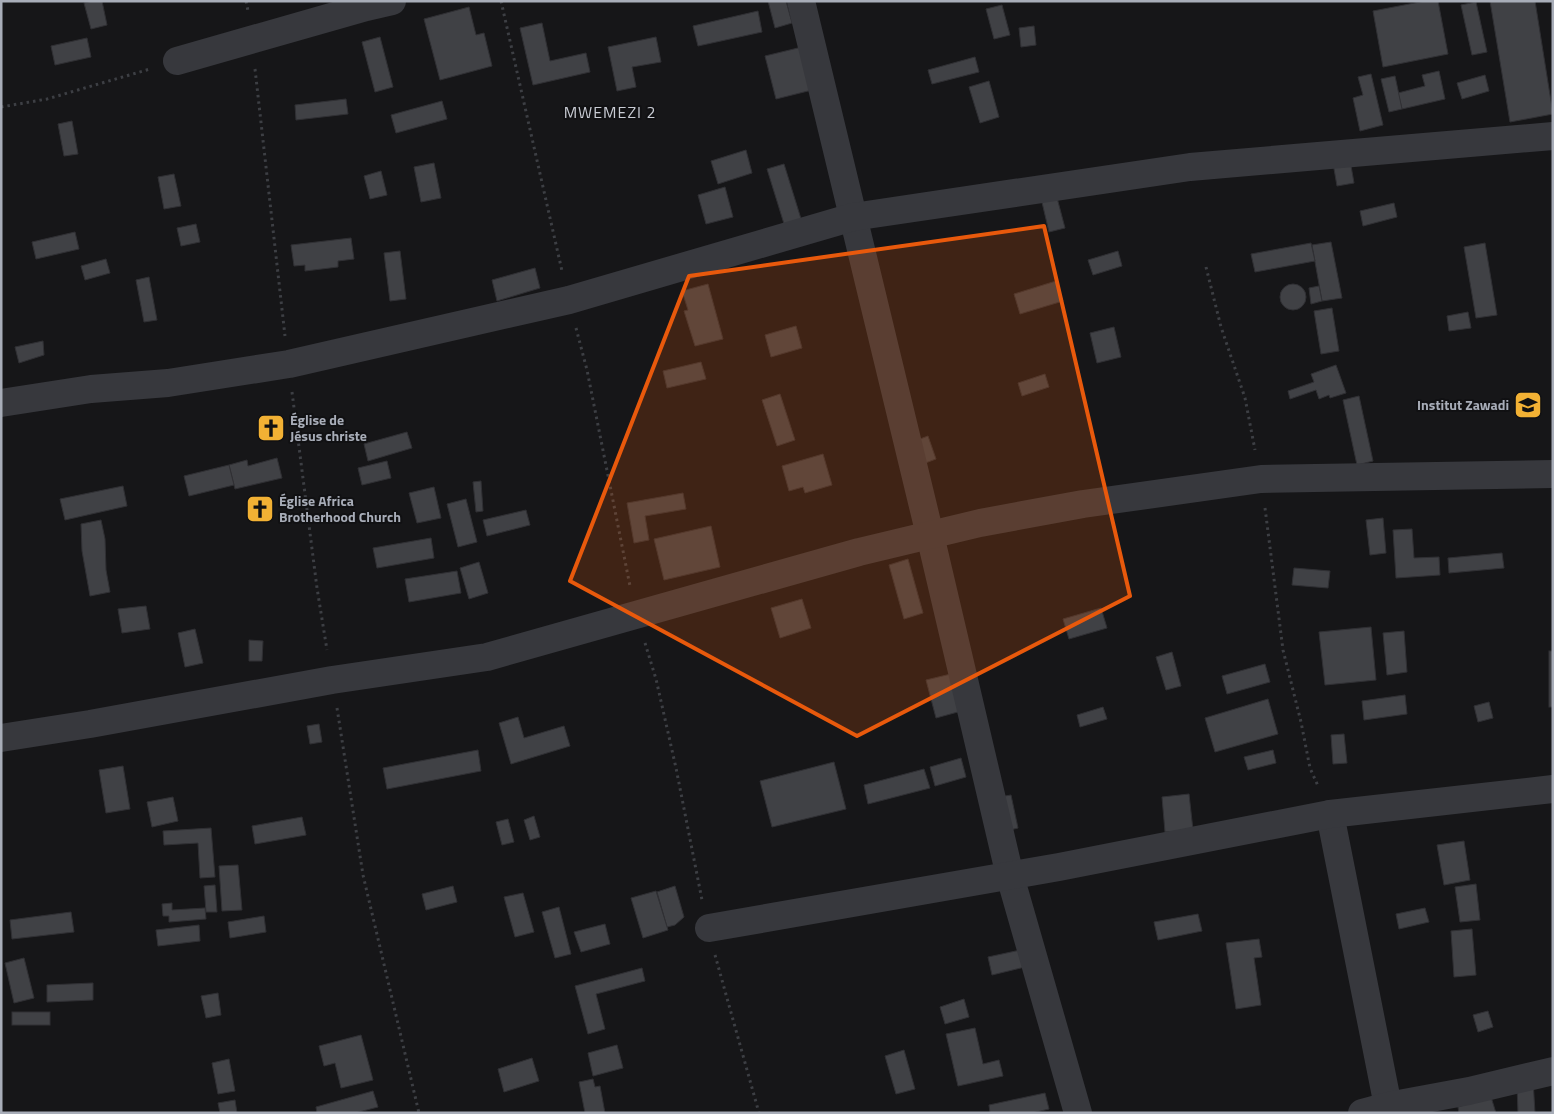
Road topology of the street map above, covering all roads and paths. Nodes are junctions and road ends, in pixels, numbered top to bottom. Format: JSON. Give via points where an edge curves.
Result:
{"nodes":[{"id":1,"x":246,"y":1,"type":"edge"},
{"id":2,"x":392,"y":1,"type":"edge"},
{"id":3,"x":501,"y":1,"type":"edge"},
{"id":4,"x":801,"y":1,"type":"edge"},
{"id":5,"x":252,"y":40,"type":"junction"},
{"id":6,"x":177,"y":61,"type":"joint"},
{"id":7,"x":1,"y":107,"type":"edge"},
{"id":8,"x":1553,"y":136,"type":"edge"},
{"id":9,"x":853,"y":217,"type":"junction"},
{"id":10,"x":1206,"y":267,"type":"dead end"},
{"id":11,"x":569,"y":300,"type":"junction"},
{"id":12,"x":289,"y":364,"type":"junction"},
{"id":13,"x":1,"y":403,"type":"edge"},
{"id":14,"x":1553,"y":474,"type":"edge"},
{"id":15,"x":1261,"y":479,"type":"junction"},
{"id":16,"x":930,"y":535,"type":"junction"},
{"id":17,"x":636,"y":614,"type":"junction"},
{"id":18,"x":332,"y":680,"type":"junction"},
{"id":19,"x":1,"y":738,"type":"edge"},
{"id":20,"x":1553,"y":789,"type":"edge"},
{"id":21,"x":1330,"y":814,"type":"junction"},
{"id":22,"x":1010,"y":876,"type":"junction"},
{"id":23,"x":709,"y":928,"type":"junction"},
{"id":24,"x":1553,"y":1071,"type":"edge"},
{"id":25,"x":1388,"y":1106,"type":"junction"},
{"id":26,"x":419,"y":1113,"type":"edge"},
{"id":27,"x":760,"y":1113,"type":"edge"},
{"id":28,"x":1078,"y":1113,"type":"edge"},
{"id":29,"x":1362,"y":1113,"type":"edge"}],
"edges":[{"from":1,"to":5,"type":"path"},
{"from":2,"to":5,"type":"street"},
{"from":3,"to":11,"type":"path"},
{"from":4,"to":9,"type":"street"},
{"from":5,"to":6,"type":"street"},
{"from":5,"to":12,"type":"path"},
{"from":6,"to":7,"type":"path","via":[[46,99]]},
{"from":8,"to":9,"type":"street","via":[[1190,166]]},
{"from":9,"to":11,"type":"street"},
{"from":9,"to":16,"type":"street"},
{"from":10,"to":15,"type":"path","via":[[1221,327],[1245,398]]},
{"from":11,"to":12,"type":"street"},
{"from":11,"to":17,"type":"path","via":[[587,370]]},
{"from":12,"to":13,"type":"street","via":[[168,383],[90,389]]},
{"from":12,"to":18,"type":"path"},
{"from":14,"to":15,"type":"street"},
{"from":15,"to":16,"type":"street","via":[[1083,504]]},
{"from":15,"to":21,"type":"path","via":[[1283,650],[1310,768]]},
{"from":16,"to":17,"type":"street"},
{"from":16,"to":22,"type":"street"},
{"from":17,"to":18,"type":"street","via":[[487,657]]},
{"from":17,"to":23,"type":"path","via":[[658,688]]},
{"from":18,"to":19,"type":"street"},
{"from":18,"to":26,"type":"path","via":[[362,875]]},
{"from":20,"to":21,"type":"street"},
{"from":21,"to":22,"type":"street"},
{"from":21,"to":25,"type":"street"},
{"from":22,"to":23,"type":"street"},
{"from":22,"to":28,"type":"street"},
{"from":23,"to":27,"type":"path"},
{"from":24,"to":25,"type":"street"},
{"from":25,"to":29,"type":"street"}]}
